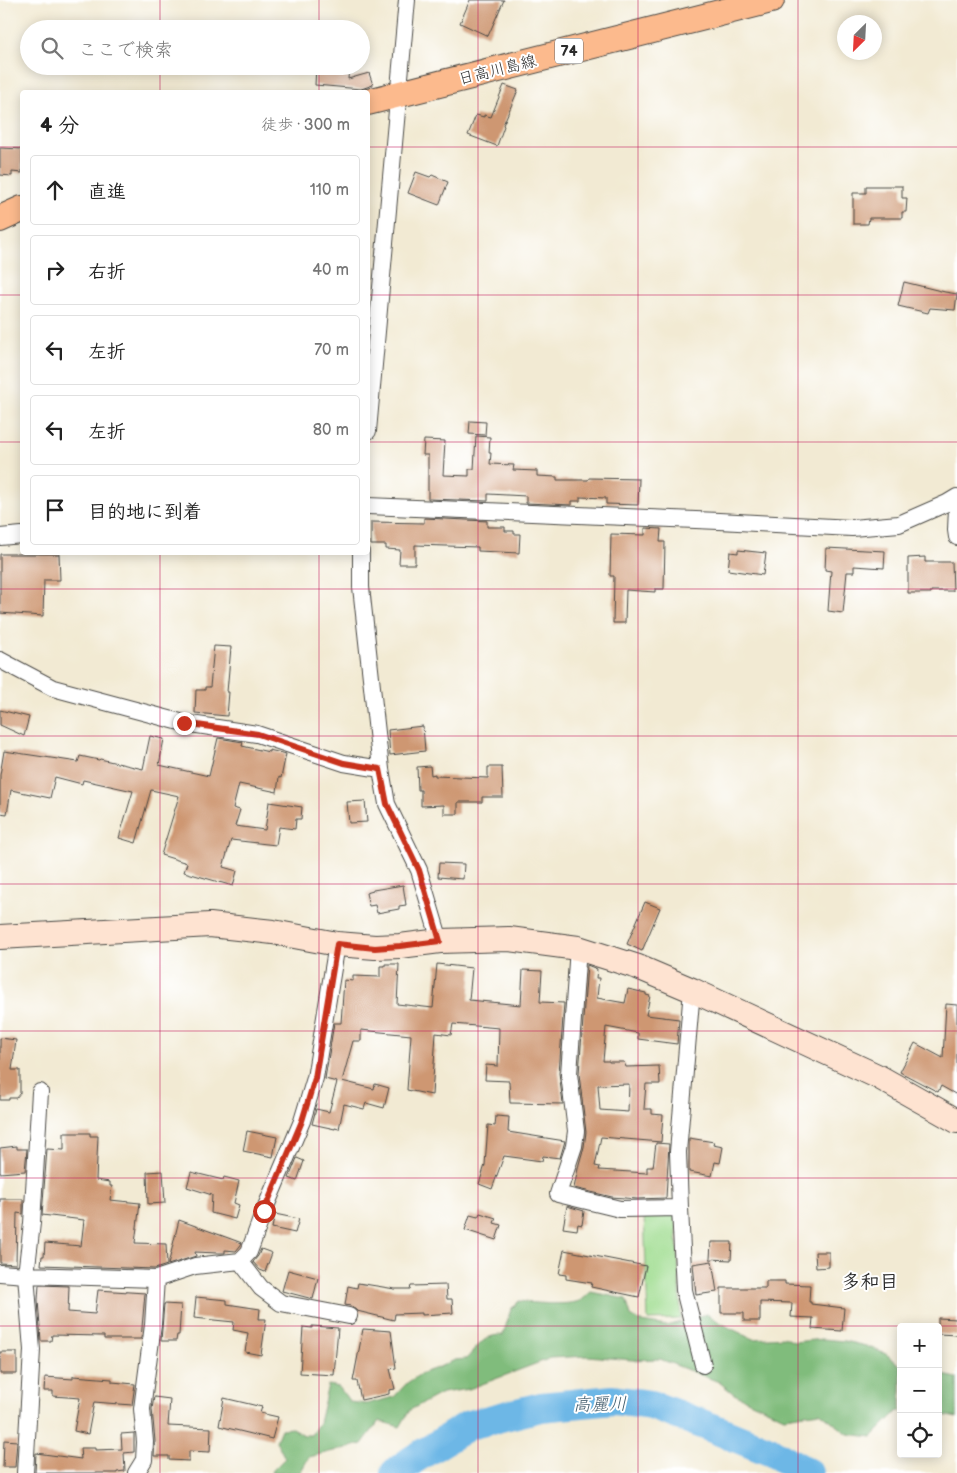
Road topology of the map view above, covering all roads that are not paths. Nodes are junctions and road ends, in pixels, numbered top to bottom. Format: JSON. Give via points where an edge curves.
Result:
{"nodes":[{"id":1,"x":407,"y":0,"type":"edge"},
{"id":2,"x":772,"y":0,"type":"edge"},
{"id":3,"x":399,"y":94,"type":"junction"},
{"id":4,"x":370,"y":101,"type":"edge"},
{"id":5,"x":20,"y":211,"type":"edge"},
{"id":6,"x":0,"y":219,"type":"edge"},
{"id":7,"x":370,"y":409,"type":"edge"},
{"id":8,"x":957,"y":497,"type":"edge"},
{"id":9,"x":370,"y":506,"type":"edge"},
{"id":10,"x":957,"y":508,"type":"edge"},
{"id":11,"x":20,"y":535,"type":"edge"},
{"id":12,"x":0,"y":537,"type":"edge"},
{"id":13,"x":957,"y":537,"type":"edge"},
{"id":14,"x":361,"y":555,"type":"edge"},
{"id":15,"x":0,"y":660,"type":"edge"},
{"id":16,"x":380,"y":769,"type":"junction"},
{"id":17,"x":0,"y":937,"type":"edge"},
{"id":18,"x":440,"y":941,"type":"junction"},
{"id":19,"x":337,"y":944,"type":"junction"},
{"id":20,"x":578,"y":948,"type":"junction"},
{"id":21,"x":692,"y":990,"type":"junction"},
{"id":22,"x":40,"y":1092,"type":"dead end"},
{"id":23,"x":957,"y":1121,"type":"edge"},
{"id":24,"x":680,"y":1208,"type":"junction"},
{"id":25,"x":240,"y":1261,"type":"junction"},
{"id":26,"x":0,"y":1273,"type":"edge"},
{"id":27,"x":26,"y":1275,"type":"junction"},
{"id":28,"x":156,"y":1279,"type":"junction"},
{"id":29,"x":349,"y":1316,"type":"dead end"},
{"id":30,"x":703,"y":1365,"type":"dead end"},
{"id":31,"x":25,"y":1473,"type":"edge"},
{"id":32,"x":136,"y":1473,"type":"edge"}],
"edges":[{"from":1,"to":3,"type":"street"},
{"from":2,"to":3,"type":"main road","name":"日高川島線","number":"74"},
{"from":3,"to":4,"type":"main road","name":"日高川島線","number":"74"},
{"from":3,"to":7,"type":"street"},
{"from":5,"to":6,"type":"main road"},
{"from":8,"to":9,"type":"street","via":[[899,524],[852,528]]},
{"from":10,"to":13,"type":"street"},
{"from":11,"to":12,"type":"street"},
{"from":14,"to":16,"type":"street","via":[[361,587]]},
{"from":15,"to":16,"type":"street","via":[[53,688],[184,723],[258,734],[344,763]]},
{"from":16,"to":18,"type":"street","via":[[387,804],[419,870]]},
{"from":17,"to":19,"type":"street","via":[[210,925]]},
{"from":18,"to":19,"type":"street","via":[[375,948]]},
{"from":18,"to":20,"type":"street","via":[[509,939]]},
{"from":19,"to":25,"type":"street","via":[[315,1078],[302,1121],[249,1252]]},
{"from":20,"to":21,"type":"street","via":[[638,967]]},
{"from":20,"to":24,"type":"street","via":[[569,1074],[576,1131],[558,1194],[620,1209]]},
{"from":21,"to":23,"type":"street","via":[[879,1077]]},
{"from":21,"to":24,"type":"street","via":[[678,1152]]},
{"from":22,"to":27,"type":"street"},
{"from":24,"to":30,"type":"street","via":[[684,1290]]},
{"from":25,"to":28,"type":"street","via":[[195,1266]]},
{"from":25,"to":29,"type":"street","via":[[261,1288],[280,1303]]},
{"from":26,"to":27,"type":"street"},
{"from":27,"to":28,"type":"street"},
{"from":27,"to":31,"type":"street","via":[[32,1350]]},
{"from":28,"to":32,"type":"street","via":[[142,1409],[144,1460]]}]}
